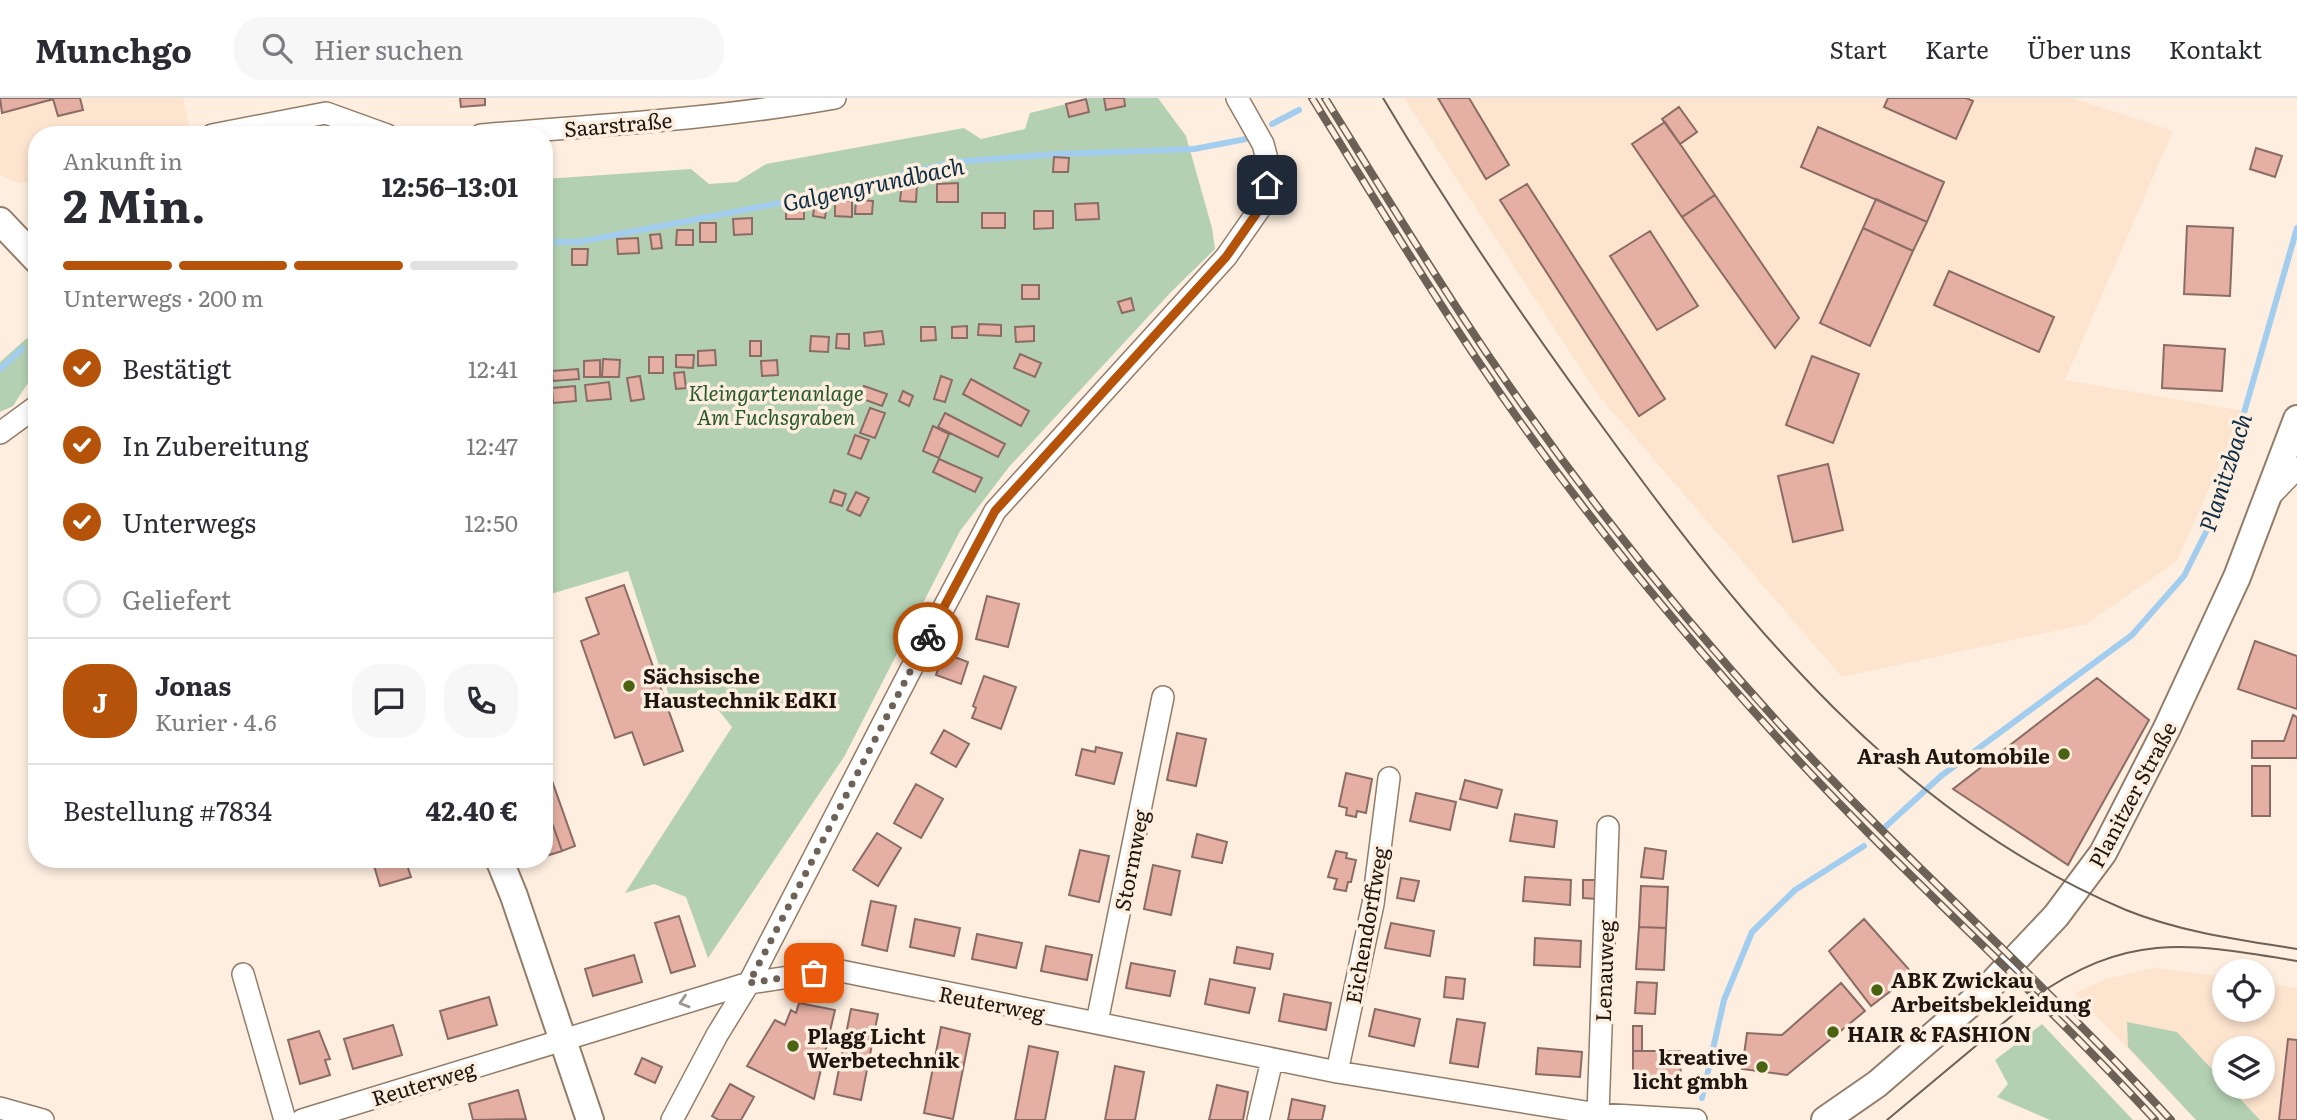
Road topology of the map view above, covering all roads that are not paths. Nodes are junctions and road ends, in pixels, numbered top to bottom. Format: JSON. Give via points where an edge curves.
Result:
{"nodes":[{"id":1,"x":835,"y":98,"type":"edge"},
{"id":2,"x":1237,"y":98,"type":"edge"},
{"id":3,"x":797,"y":101,"type":"edge"},
{"id":4,"x":259,"y":126,"type":"edge"},
{"id":5,"x":362,"y":126,"type":"edge"},
{"id":6,"x":553,"y":127,"type":"edge"},
{"id":7,"x":0,"y":221,"type":"edge"},
{"id":8,"x":28,"y":251,"type":"edge"},
{"id":9,"x":28,"y":413,"type":"edge"},
{"id":10,"x":2297,"y":419,"type":"edge"},
{"id":11,"x":0,"y":433,"type":"edge"},
{"id":12,"x":2297,"y":468,"type":"edge"},
{"id":13,"x":2269,"y":496,"type":"junction"},
{"id":14,"x":1163,"y":697,"type":"dead end"},
{"id":15,"x":1389,"y":778,"type":"dead end"},
{"id":16,"x":1608,"y":827,"type":"dead end"},
{"id":17,"x":503,"y":868,"type":"edge"},
{"id":18,"x":243,"y":974,"type":"dead end"},
{"id":19,"x":749,"y":983,"type":"junction"},
{"id":20,"x":1097,"y":1022,"type":"junction"},
{"id":21,"x":563,"y":1039,"type":"junction"},
{"id":22,"x":1272,"y":1060,"type":"junction"},
{"id":23,"x":1337,"y":1072,"type":"junction"},
{"id":24,"x":0,"y":1108,"type":"edge"},
{"id":25,"x":1598,"y":1114,"type":"junction"},
{"id":26,"x":43,"y":1120,"type":"edge"},
{"id":27,"x":285,"y":1120,"type":"edge"},
{"id":28,"x":302,"y":1120,"type":"edge"},
{"id":29,"x":590,"y":1120,"type":"edge"},
{"id":30,"x":672,"y":1120,"type":"edge"},
{"id":31,"x":1258,"y":1120,"type":"edge"},
{"id":32,"x":1696,"y":1120,"type":"edge"},
{"id":33,"x":1825,"y":1120,"type":"edge"}],
"edges":[{"from":1,"to":3,"type":"street","name":"Saarstraße"},
{"from":2,"to":19,"type":"street","via":[[1263,144],[1268,163],[1263,204],[1226,257],[995,511]]},
{"from":3,"to":6,"type":"street","name":"Saarstraße"},
{"from":4,"to":5,"type":"street","via":[[326,113]]},
{"from":7,"to":8,"type":"main road"},
{"from":9,"to":11,"type":"street"},
{"from":10,"to":13,"type":"main road","name":"Planitzer Straße"},
{"from":12,"to":13,"type":"street"},
{"from":13,"to":33,"type":"main road","name":"Planitzer Straße","via":[[2198,663],[2103,853],[2056,916],[1987,989],[1877,1084]]},
{"from":14,"to":20,"type":"street","name":"Stormweg"},
{"from":15,"to":23,"type":"street","name":"Eichendorffweg","via":[[1373,904]]},
{"from":16,"to":25,"type":"street","name":"Lenauweg"},
{"from":17,"to":21,"type":"main road"},
{"from":18,"to":27,"type":"street"},
{"from":19,"to":20,"type":"street","name":"Reuterweg","via":[[836,970]]},
{"from":19,"to":21,"type":"street","name":"Reuterweg","one_way":true},
{"from":19,"to":30,"type":"street"},
{"from":20,"to":22,"type":"street","name":"Reuterweg"},
{"from":21,"to":28,"type":"street","name":"Reuterweg"},
{"from":21,"to":29,"type":"main road"},
{"from":22,"to":23,"type":"street","name":"Reuterweg"},
{"from":22,"to":31,"type":"street"},
{"from":23,"to":25,"type":"street","name":"Reuterweg"},
{"from":24,"to":26,"type":"street"},
{"from":25,"to":32,"type":"street","name":"Reuterweg"}]}
